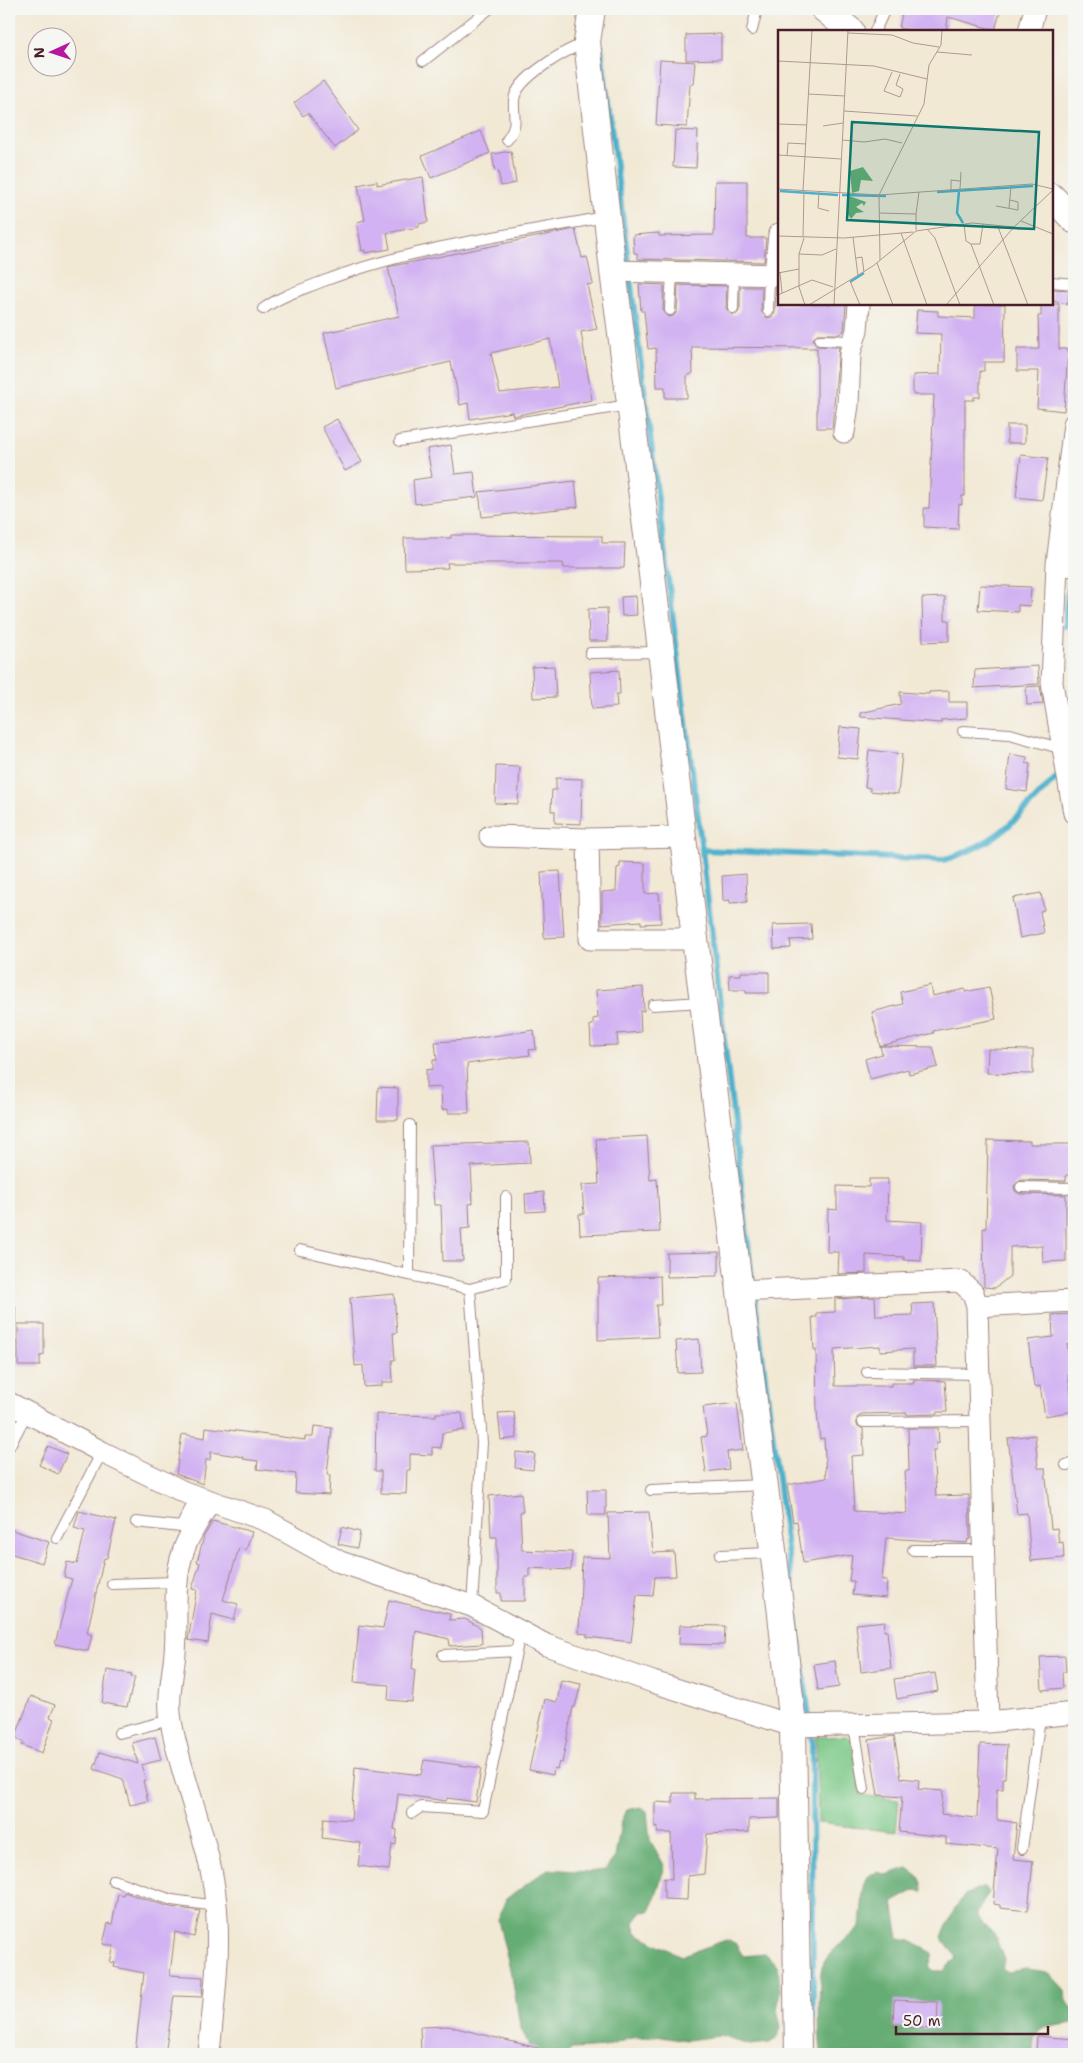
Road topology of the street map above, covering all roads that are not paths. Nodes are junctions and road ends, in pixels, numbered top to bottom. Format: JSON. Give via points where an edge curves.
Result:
{"nodes":[{"id":1,"x":489,"y":9,"type":"edge"},
{"id":2,"x":592,"y":9,"type":"edge"},
{"id":3,"x":756,"y":9,"type":"edge"},
{"id":4,"x":824,"y":9,"type":"edge"},
{"id":5,"x":885,"y":9,"type":"edge"},
{"id":6,"x":1035,"y":9,"type":"edge"},
{"id":7,"x":752,"y":30,"type":"dead end"},
{"id":8,"x":850,"y":30,"type":"edge"},
{"id":9,"x":875,"y":30,"type":"edge"},
{"id":10,"x":1029,"y":30,"type":"edge"},
{"id":11,"x":587,"y":42,"type":"junction"},
{"id":12,"x":423,"y":61,"type":"dead end"},
{"id":13,"x":507,"y":140,"type":"dead end"},
{"id":14,"x":1053,"y":198,"type":"edge"},
{"id":15,"x":606,"y":216,"type":"junction"},
{"id":16,"x":1074,"y":224,"type":"edge"},
{"id":17,"x":778,"y":242,"type":"edge"},
{"id":18,"x":613,"y":271,"type":"junction"},
{"id":19,"x":672,"y":273,"type":"junction"},
{"id":20,"x":734,"y":274,"type":"junction"},
{"id":21,"x":774,"y":275,"type":"edge"},
{"id":22,"x":1053,"y":282,"type":"edge"},
{"id":23,"x":1074,"y":284,"type":"edge"},
{"id":24,"x":859,"y":305,"type":"edge"},
{"id":25,"x":734,"y":308,"type":"dead end"},
{"id":26,"x":263,"y":309,"type":"dead end"},
{"id":27,"x":670,"y":310,"type":"dead end"},
{"id":28,"x":768,"y":311,"type":"dead end"},
{"id":29,"x":820,"y":340,"type":"dead end"},
{"id":30,"x":852,"y":341,"type":"junction"},
{"id":31,"x":630,"y":405,"type":"junction"},
{"id":32,"x":1074,"y":424,"type":"edge"},
{"id":33,"x":844,"y":432,"type":"dead end"},
{"id":34,"x":400,"y":441,"type":"dead end"},
{"id":35,"x":1065,"y":565,"type":"edge"},
{"id":36,"x":661,"y":652,"type":"junction"},
{"id":37,"x":590,"y":653,"type":"dead end"},
{"id":38,"x":963,"y":731,"type":"dead end"},
{"id":39,"x":1062,"y":749,"type":"junction"},
{"id":40,"x":1071,"y":776,"type":"edge"},
{"id":41,"x":1074,"y":813,"type":"edge"},
{"id":42,"x":490,"y":836,"type":"dead end"},
{"id":43,"x":683,"y":837,"type":"junction"},
{"id":44,"x":588,"y":839,"type":"junction"},
{"id":45,"x":694,"y":938,"type":"junction"},
{"id":46,"x":704,"y":1002,"type":"junction"},
{"id":47,"x":653,"y":1005,"type":"dead end"},
{"id":48,"x":410,"y":1125,"type":"dead end"},
{"id":49,"x":1021,"y":1187,"type":"dead end"},
{"id":50,"x":1074,"y":1188,"type":"edge"},
{"id":51,"x":506,"y":1197,"type":"dead end"},
{"id":52,"x":300,"y":1250,"type":"dead end"},
{"id":53,"x":409,"y":1275,"type":"junction"},
{"id":54,"x":470,"y":1289,"type":"junction"},
{"id":55,"x":739,"y":1291,"type":"junction"},
{"id":56,"x":1074,"y":1301,"type":"edge"},
{"id":57,"x":977,"y":1306,"type":"junction"},
{"id":58,"x":10,"y":1308,"type":"edge"},
{"id":59,"x":9,"y":1372,"type":"edge"},
{"id":60,"x":867,"y":1372,"type":"dead end"},
{"id":61,"x":979,"y":1374,"type":"junction"},
{"id":62,"x":9,"y":1403,"type":"edge"},
{"id":63,"x":27,"y":1413,"type":"junction"},
{"id":64,"x":863,"y":1422,"type":"dead end"},
{"id":65,"x":980,"y":1422,"type":"junction"},
{"id":66,"x":9,"y":1447,"type":"edge"},
{"id":67,"x":102,"y":1452,"type":"junction"},
{"id":68,"x":764,"y":1485,"type":"junction"},
{"id":69,"x":651,"y":1490,"type":"dead end"},
{"id":70,"x":202,"y":1499,"type":"junction"},
{"id":71,"x":136,"y":1522,"type":"dead end"},
{"id":72,"x":57,"y":1538,"type":"dead end"},
{"id":73,"x":913,"y":1550,"type":"dead end"},
{"id":74,"x":984,"y":1550,"type":"junction"},
{"id":75,"x":773,"y":1553,"type":"junction"},
{"id":76,"x":720,"y":1555,"type":"dead end"},
{"id":77,"x":176,"y":1582,"type":"junction"},
{"id":78,"x":112,"y":1584,"type":"dead end"},
{"id":79,"x":472,"y":1606,"type":"junction"},
{"id":80,"x":518,"y":1642,"type":"junction"},
{"id":81,"x":443,"y":1655,"type":"dead end"},
{"id":82,"x":1074,"y":1713,"type":"edge"},
{"id":83,"x":1040,"y":1717,"type":"junction"},
{"id":84,"x":170,"y":1720,"type":"junction"},
{"id":85,"x":988,"y":1722,"type":"junction"},
{"id":86,"x":854,"y":1725,"type":"junction"},
{"id":87,"x":793,"y":1726,"type":"junction"},
{"id":88,"x":120,"y":1733,"type":"dead end"},
{"id":89,"x":864,"y":1790,"type":"dead end"},
{"id":90,"x":412,"y":1813,"type":"dead end"},
{"id":91,"x":1022,"y":1849,"type":"dead end"},
{"id":92,"x":113,"y":1880,"type":"dead end"},
{"id":93,"x":216,"y":1906,"type":"junction"},
{"id":94,"x":209,"y":2054,"type":"edge"},
{"id":95,"x":798,"y":2054,"type":"edge"}],
"edges":[{"from":1,"to":12,"type":"lane"},
{"from":2,"to":11,"type":"street"},
{"from":3,"to":7,"type":"lane"},
{"from":4,"to":8,"type":"street"},
{"from":5,"to":9,"type":"lane"},
{"from":6,"to":10,"type":"street"},
{"from":11,"to":13,"type":"lane","via":[[572,48],[522,82],[514,98],[515,130]]},
{"from":11,"to":15,"type":"street"},
{"from":14,"to":16,"type":"street"},
{"from":15,"to":18,"type":"street"},
{"from":15,"to":26,"type":"lane","via":[[420,252],[361,267],[275,300]]},
{"from":17,"to":21,"type":"street"},
{"from":18,"to":19,"type":"street"},
{"from":18,"to":31,"type":"street"},
{"from":19,"to":20,"type":"street"},
{"from":19,"to":27,"type":"lane"},
{"from":20,"to":21,"type":"street"},
{"from":20,"to":25,"type":"lane"},
{"from":21,"to":28,"type":"lane"},
{"from":22,"to":23,"type":"lane"},
{"from":24,"to":30,"type":"street","via":[[857,330]]},
{"from":29,"to":30,"type":"lane"},
{"from":30,"to":33,"type":"street"},
{"from":31,"to":34,"type":"lane"},
{"from":31,"to":36,"type":"street"},
{"from":32,"to":35,"type":"street"},
{"from":35,"to":39,"type":"street","via":[[1052,683]]},
{"from":36,"to":37,"type":"lane"},
{"from":36,"to":43,"type":"street"},
{"from":38,"to":39,"type":"lane","via":[[1010,734]]},
{"from":39,"to":40,"type":"street"},
{"from":40,"to":41,"type":"street"},
{"from":42,"to":44,"type":"street"},
{"from":43,"to":44,"type":"street"},
{"from":43,"to":45,"type":"street"},
{"from":44,"to":45,"type":"street","via":[[590,939]]},
{"from":45,"to":46,"type":"street"},
{"from":46,"to":47,"type":"lane"},
{"from":46,"to":55,"type":"street"},
{"from":48,"to":53,"type":"lane"},
{"from":49,"to":50,"type":"lane"},
{"from":51,"to":54,"type":"lane","via":[[506,1279]]},
{"from":52,"to":53,"type":"lane"},
{"from":53,"to":54,"type":"lane"},
{"from":54,"to":79,"type":"lane","via":[[482,1443]]},
{"from":55,"to":57,"type":"street","via":[[960,1281],[972,1293]]},
{"from":55,"to":68,"type":"street"},
{"from":56,"to":57,"type":"street"},
{"from":57,"to":61,"type":"street"},
{"from":58,"to":59,"type":"lane"},
{"from":60,"to":61,"type":"lane"},
{"from":61,"to":65,"type":"street"},
{"from":62,"to":63,"type":"street"},
{"from":63,"to":66,"type":"lane"},
{"from":63,"to":67,"type":"street"},
{"from":64,"to":65,"type":"lane"},
{"from":65,"to":74,"type":"street"},
{"from":67,"to":70,"type":"street"},
{"from":67,"to":72,"type":"lane"},
{"from":68,"to":69,"type":"lane"},
{"from":68,"to":75,"type":"street"},
{"from":70,"to":71,"type":"lane","via":[[181,1527]]},
{"from":70,"to":77,"type":"street","via":[[183,1551]]},
{"from":70,"to":79,"type":"street","via":[[265,1520],[340,1562]]},
{"from":73,"to":74,"type":"lane"},
{"from":74,"to":85,"type":"street"},
{"from":75,"to":76,"type":"lane"},
{"from":75,"to":87,"type":"street"},
{"from":77,"to":78,"type":"lane"},
{"from":77,"to":84,"type":"street"},
{"from":79,"to":80,"type":"street"},
{"from":80,"to":81,"type":"lane"},
{"from":80,"to":87,"type":"street","via":[[546,1645]]},
{"from":80,"to":90,"type":"lane","via":[[483,1811],[421,1807]]},
{"from":82,"to":83,"type":"street"},
{"from":83,"to":85,"type":"street"},
{"from":83,"to":91,"type":"lane"},
{"from":84,"to":88,"type":"lane"},
{"from":84,"to":93,"type":"street","via":[[202,1828]]},
{"from":85,"to":86,"type":"street"},
{"from":86,"to":87,"type":"street"},
{"from":86,"to":89,"type":"lane"},
{"from":87,"to":95,"type":"street"},
{"from":92,"to":93,"type":"lane","via":[[172,1900]]},
{"from":93,"to":94,"type":"street","via":[[217,1963]]}]}
